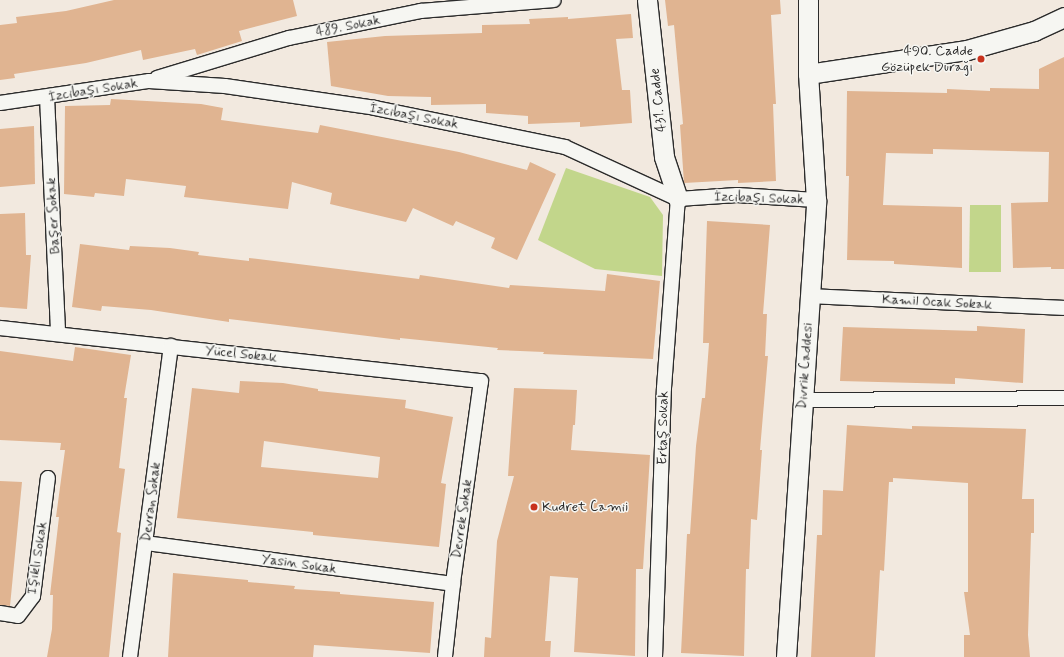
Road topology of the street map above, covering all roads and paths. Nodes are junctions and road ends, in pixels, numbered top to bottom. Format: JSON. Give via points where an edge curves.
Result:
{"nodes":[{"id":1,"x":554,"y":0,"type":"edge"},
{"id":2,"x":647,"y":0,"type":"edge"},
{"id":3,"x":808,"y":0,"type":"edge"},
{"id":4,"x":1064,"y":17,"type":"edge"},
{"id":5,"x":808,"y":74,"type":"junction"},
{"id":6,"x":149,"y":81,"type":"junction"},
{"id":7,"x":47,"y":97,"type":"junction"},
{"id":8,"x":0,"y":102,"type":"edge"},
{"id":9,"x":678,"y":199,"type":"junction"},
{"id":10,"x":816,"y":200,"type":"junction"},
{"id":11,"x":810,"y":296,"type":"junction"},
{"id":12,"x":1064,"y":308,"type":"edge"},
{"id":13,"x":0,"y":328,"type":"edge"},
{"id":14,"x":58,"y":334,"type":"junction"},
{"id":15,"x":171,"y":346,"type":"junction"},
{"id":16,"x":481,"y":381,"type":"joint"},
{"id":17,"x":1064,"y":398,"type":"edge"},
{"id":18,"x":803,"y":400,"type":"junction"},
{"id":19,"x":48,"y":478,"type":"dead end"},
{"id":20,"x":146,"y":543,"type":"junction"},
{"id":21,"x":452,"y":584,"type":"junction"},
{"id":22,"x":0,"y":613,"type":"edge"},
{"id":23,"x":130,"y":657,"type":"edge"},
{"id":24,"x":446,"y":657,"type":"edge"},
{"id":25,"x":655,"y":657,"type":"edge"},
{"id":26,"x":786,"y":657,"type":"edge"}],
"edges":[{"from":1,"to":6,"type":"street","name":"489. Sokak","via":[[421,12],[296,36]]},
{"from":2,"to":9,"type":"street","name":"431. Cadde","via":[[664,157]]},
{"from":3,"to":5,"type":"street","name":"Divrik Caddesi"},
{"from":4,"to":5,"type":"street","via":[[1034,30],[967,50]]},
{"from":5,"to":10,"type":"street","name":"Divrik Caddesi"},
{"from":6,"to":7,"type":"street","name":"İzcibaşı Sokak"},
{"from":6,"to":9,"type":"street","name":"İzcibaşı Sokak","via":[[225,86],[375,108],[565,147]]},
{"from":7,"to":8,"type":"street","name":"İzcibaşı Sokak"},
{"from":7,"to":14,"type":"street","name":"Başer Sokak"},
{"from":9,"to":10,"type":"street","name":"İzcibaşı Sokak","via":[[737,195]]},
{"from":9,"to":25,"type":"street","name":"Ertaş Sokak","via":[[664,388]]},
{"from":10,"to":11,"type":"street","name":"Divrik Caddesi"},
{"from":11,"to":12,"type":"street","name":"Kamil Ocak Sokak"},
{"from":11,"to":18,"type":"street","name":"Divrik Caddesi"},
{"from":13,"to":14,"type":"street","name":"Yücel Sokak"},
{"from":14,"to":15,"type":"street","name":"Yücel Sokak"},
{"from":15,"to":16,"type":"street","name":"Yücel Sokak"},
{"from":15,"to":20,"type":"street","name":"Devran Sokak"},
{"from":16,"to":21,"type":"street","name":"Devrek Sokak"},
{"from":17,"to":18,"type":"street"},
{"from":18,"to":26,"type":"street","name":"Divrik Caddesi"},
{"from":19,"to":22,"type":"street","name":"Işıklı Sokak","via":[[33,596],[18,616]]},
{"from":20,"to":21,"type":"street","name":"Yasin Sokak"},
{"from":20,"to":23,"type":"street","name":"Devran Sokak"},
{"from":21,"to":24,"type":"street","name":"Devrek Sokak"}]}
